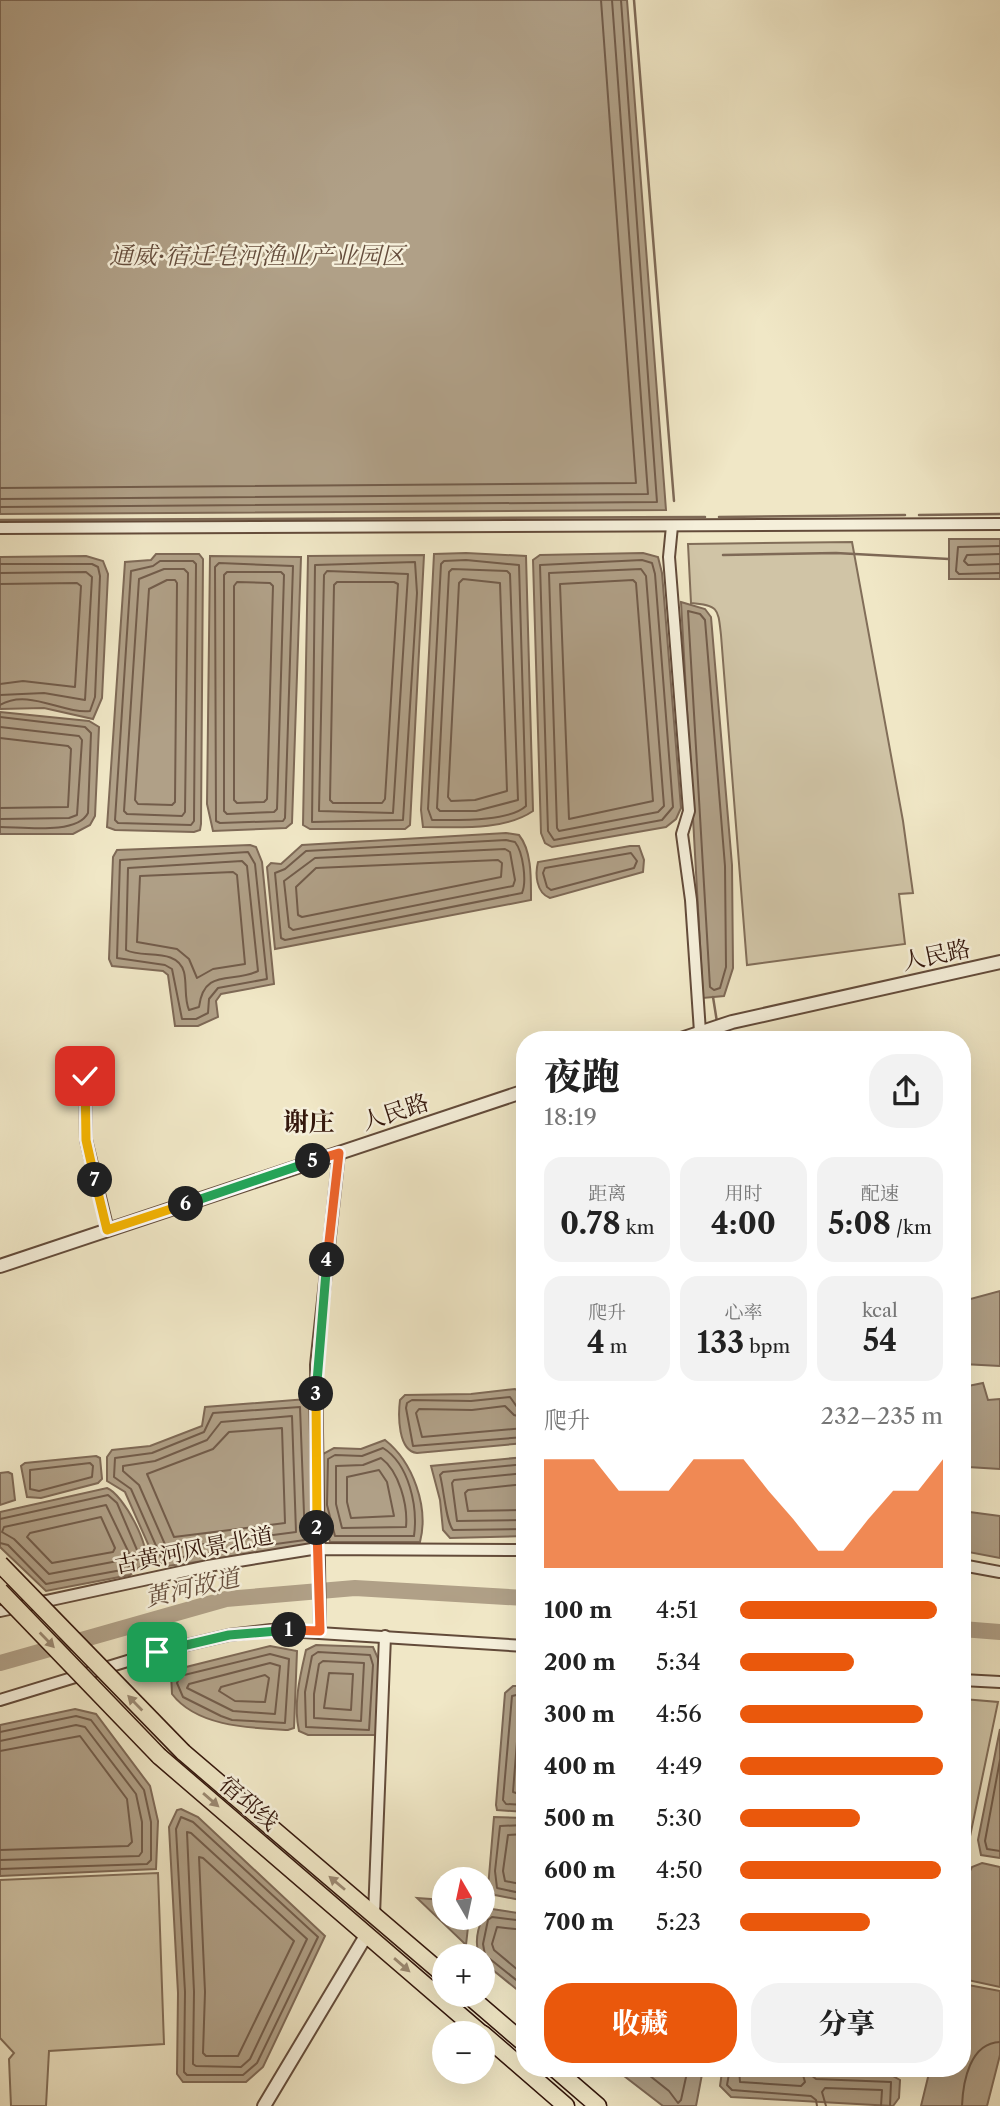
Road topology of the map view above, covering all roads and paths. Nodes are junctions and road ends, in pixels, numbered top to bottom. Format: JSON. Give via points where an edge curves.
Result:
{"nodes":[{"id":1,"x":1000,"y":524,"type":"edge"},
{"id":2,"x":672,"y":526,"type":"junction"},
{"id":3,"x":0,"y":528,"type":"edge"},
{"id":4,"x":1000,"y":962,"type":"edge"},
{"id":5,"x":700,"y":1031,"type":"edge"},
{"id":6,"x":703,"y":1031,"type":"edge"},
{"id":7,"x":85,"y":1076,"type":"dead end"},
{"id":8,"x":516,"y":1094,"type":"edge"},
{"id":9,"x":339,"y":1153,"type":"junction"},
{"id":10,"x":107,"y":1230,"type":"junction"},
{"id":11,"x":0,"y":1266,"type":"edge"},
{"id":12,"x":516,"y":1550,"type":"edge"},
{"id":13,"x":318,"y":1553,"type":"junction"},
{"id":14,"x":0,"y":1564,"type":"edge"},
{"id":15,"x":971,"y":1567,"type":"edge"},
{"id":16,"x":1000,"y":1572,"type":"edge"},
{"id":17,"x":0,"y":1591,"type":"edge"},
{"id":18,"x":0,"y":1611,"type":"edge"},
{"id":19,"x":319,"y":1628,"type":"junction"},
{"id":20,"x":385,"y":1636,"type":"junction"},
{"id":21,"x":516,"y":1645,"type":"edge"},
{"id":22,"x":971,"y":1680,"type":"edge"},
{"id":23,"x":1000,"y":1682,"type":"edge"},
{"id":24,"x":0,"y":1700,"type":"edge"},
{"id":25,"x":373,"y":1915,"type":"junction"},
{"id":26,"x":367,"y":1934,"type":"junction"},
{"id":27,"x":432,"y":1965,"type":"edge"},
{"id":28,"x":482,"y":2007,"type":"edge"},
{"id":29,"x":468,"y":2021,"type":"edge"},
{"id":30,"x":516,"y":2036,"type":"edge"},
{"id":31,"x":495,"y":2044,"type":"edge"},
{"id":32,"x":516,"y":2063,"type":"edge"},
{"id":33,"x":533,"y":2077,"type":"edge"},
{"id":34,"x":564,"y":2077,"type":"edge"},
{"id":35,"x":264,"y":2106,"type":"edge"},
{"id":36,"x":566,"y":2106,"type":"edge"},
{"id":37,"x":598,"y":2106,"type":"edge"}],
"edges":[{"from":1,"to":2,"type":"street"},
{"from":2,"to":3,"type":"street"},
{"from":2,"to":5,"type":"street","via":[[669,557],[689,811],[682,834]]},
{"from":4,"to":6,"type":"street","name":"人民路"},
{"from":7,"to":10,"type":"street","via":[[86,1140]]},
{"from":8,"to":9,"type":"street","name":"人民路"},
{"from":9,"to":10,"type":"street","name":"人民路"},
{"from":9,"to":13,"type":"street","via":[[316,1365]]},
{"from":10,"to":11,"type":"street","name":"人民路"},
{"from":12,"to":13,"type":"street","name":"古黄河风景北道"},
{"from":13,"to":18,"type":"street","name":"古黄河风景北道","via":[[208,1566]]},
{"from":13,"to":19,"type":"street"},
{"from":25,"to":14,"type":"main road","name":"宿邳线","one_way":true,"bridge":true,"via":[[183,1752]]},
{"from":15,"to":16,"type":"street"},
{"from":17,"to":26,"type":"main road","name":"宿邳线","one_way":true,"bridge":true,"via":[[159,1756]]},
{"from":19,"to":20,"type":"street"},
{"from":19,"to":24,"type":"street","via":[[229,1635]]},
{"from":20,"to":21,"type":"street"},
{"from":20,"to":25,"type":"street"},
{"from":22,"to":23,"type":"street"},
{"from":25,"to":27,"type":"main road","name":"宿邳线"},
{"from":26,"to":29,"type":"main road","name":"宿邳线","one_way":true},
{"from":26,"to":35,"type":"street"},
{"from":28,"to":30,"type":"main road"},
{"from":31,"to":32,"type":"main road","name":"宿邳线"},
{"from":33,"to":36,"type":"main road","name":"宿邳线"},
{"from":34,"to":37,"type":"main road"}]}
